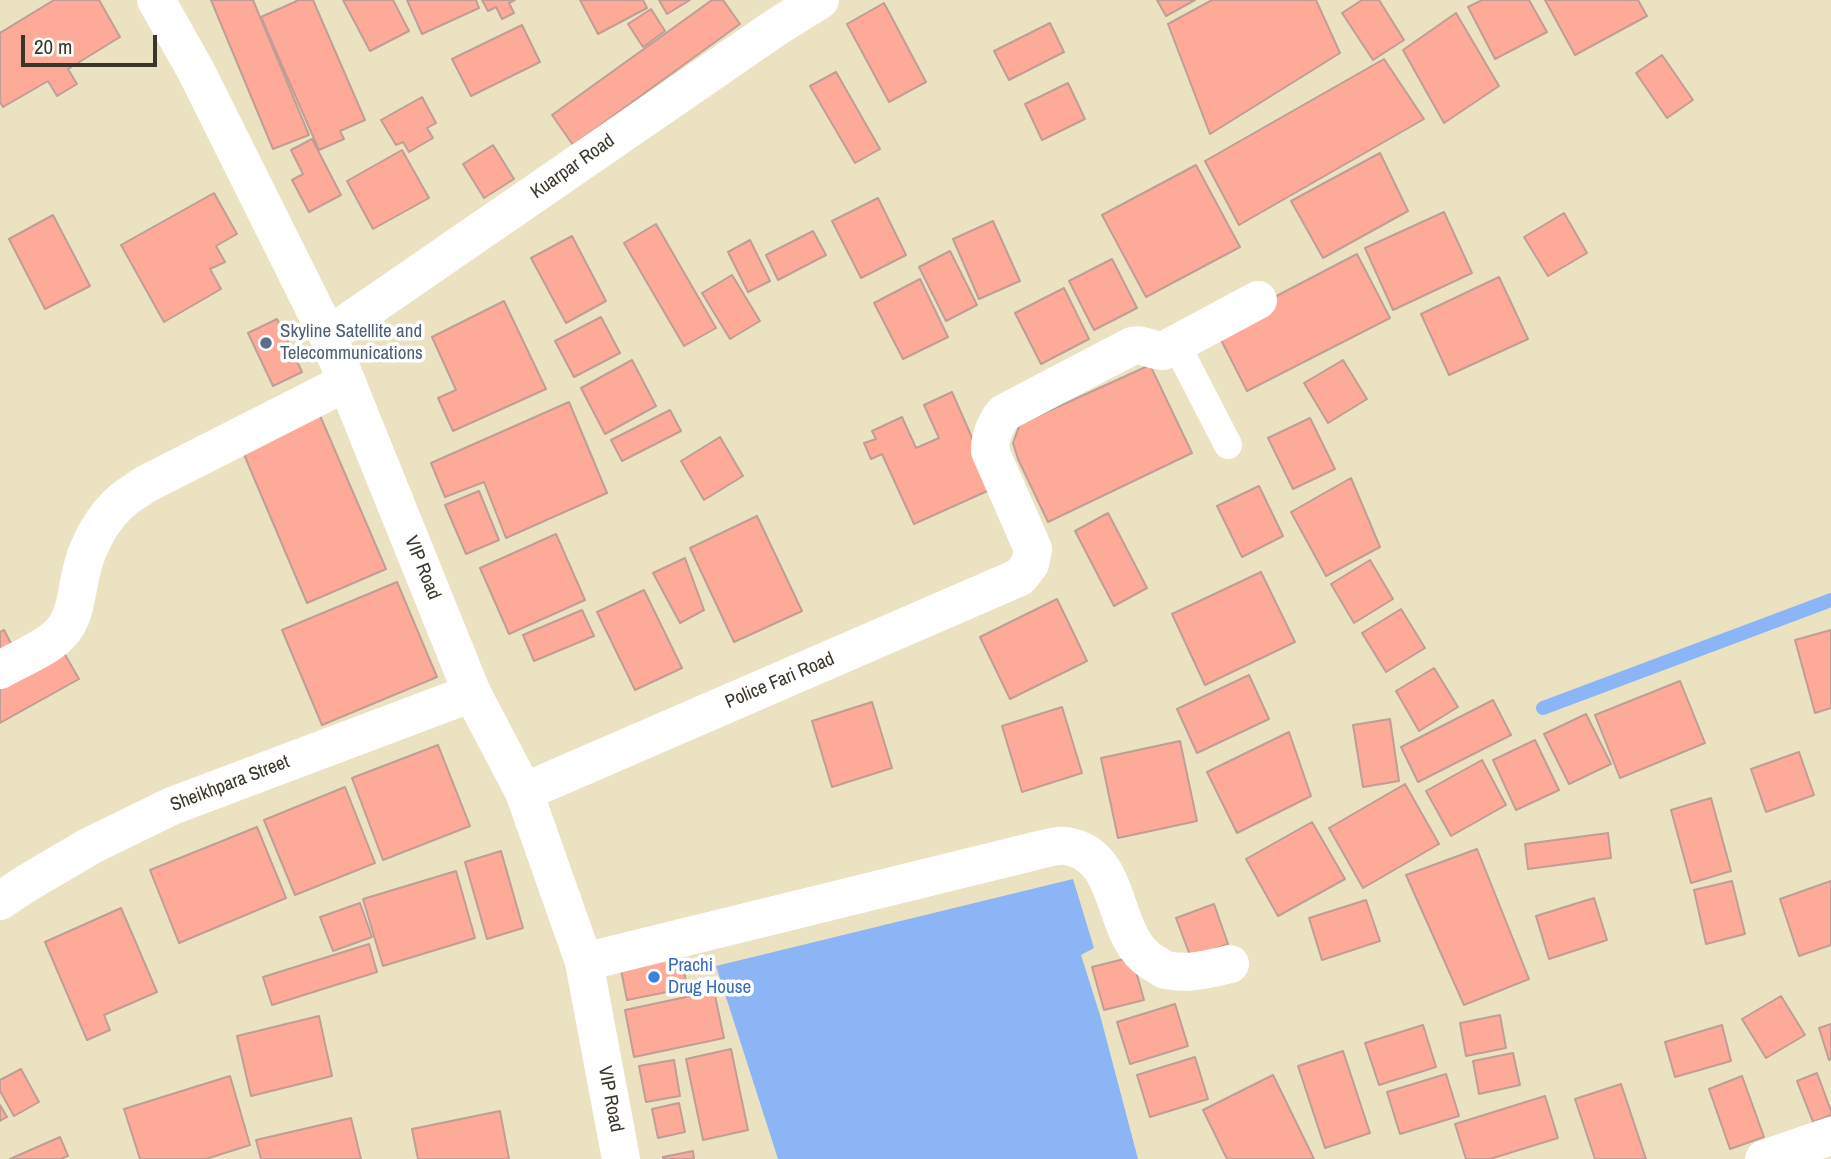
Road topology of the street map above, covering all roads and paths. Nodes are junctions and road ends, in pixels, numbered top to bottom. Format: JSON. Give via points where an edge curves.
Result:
{"nodes":[{"id":1,"x":156,"y":0,"type":"edge"},
{"id":2,"x":820,"y":0,"type":"edge"},
{"id":3,"x":1258,"y":300,"type":"dead end"},
{"id":4,"x":328,"y":336,"type":"junction"},
{"id":5,"x":1176,"y":344,"type":"junction"},
{"id":6,"x":347,"y":382,"type":"junction"},
{"id":7,"x":1228,"y":445,"type":"dead end"},
{"id":8,"x":0,"y":670,"type":"edge"},
{"id":9,"x":472,"y":693,"type":"junction"},
{"id":10,"x":524,"y":792,"type":"junction"},
{"id":11,"x":0,"y":901,"type":"edge"},
{"id":12,"x":584,"y":962,"type":"junction"},
{"id":13,"x":1230,"y":964,"type":"dead end"},
{"id":14,"x":1831,"y":1136,"type":"edge"},
{"id":15,"x":621,"y":1159,"type":"edge"},
{"id":16,"x":1764,"y":1159,"type":"edge"}],
"edges":[{"from":1,"to":4,"type":"street","name":"VIP Road"},
{"from":2,"to":4,"type":"street","name":"Kuarpar Road"},
{"from":3,"to":5,"type":"street"},
{"from":4,"to":6,"type":"street","name":"VIP Road"},
{"from":5,"to":7,"type":"lane"},
{"from":5,"to":10,"type":"street","name":"Police Fari Road","via":[[1163,351],[1132,346],[1004,413],[997,421],[990,451],[1032,549],[1030,564],[1020,577]]},
{"from":6,"to":8,"type":"street","via":[[122,500],[88,549],[72,616],[61,633]]},
{"from":6,"to":9,"type":"street","name":"VIP Road"},
{"from":9,"to":10,"type":"street","name":"VIP Road"},
{"from":9,"to":11,"type":"street","name":"Sheikhpara Street","via":[[172,806],[90,846]]},
{"from":10,"to":12,"type":"street","name":"VIP Road"},
{"from":12,"to":13,"type":"street","via":[[1064,845],[1085,852],[1101,865],[1141,955],[1164,970],[1198,972]]},
{"from":12,"to":15,"type":"street","name":"VIP Road"},
{"from":14,"to":16,"type":"street"}]}
